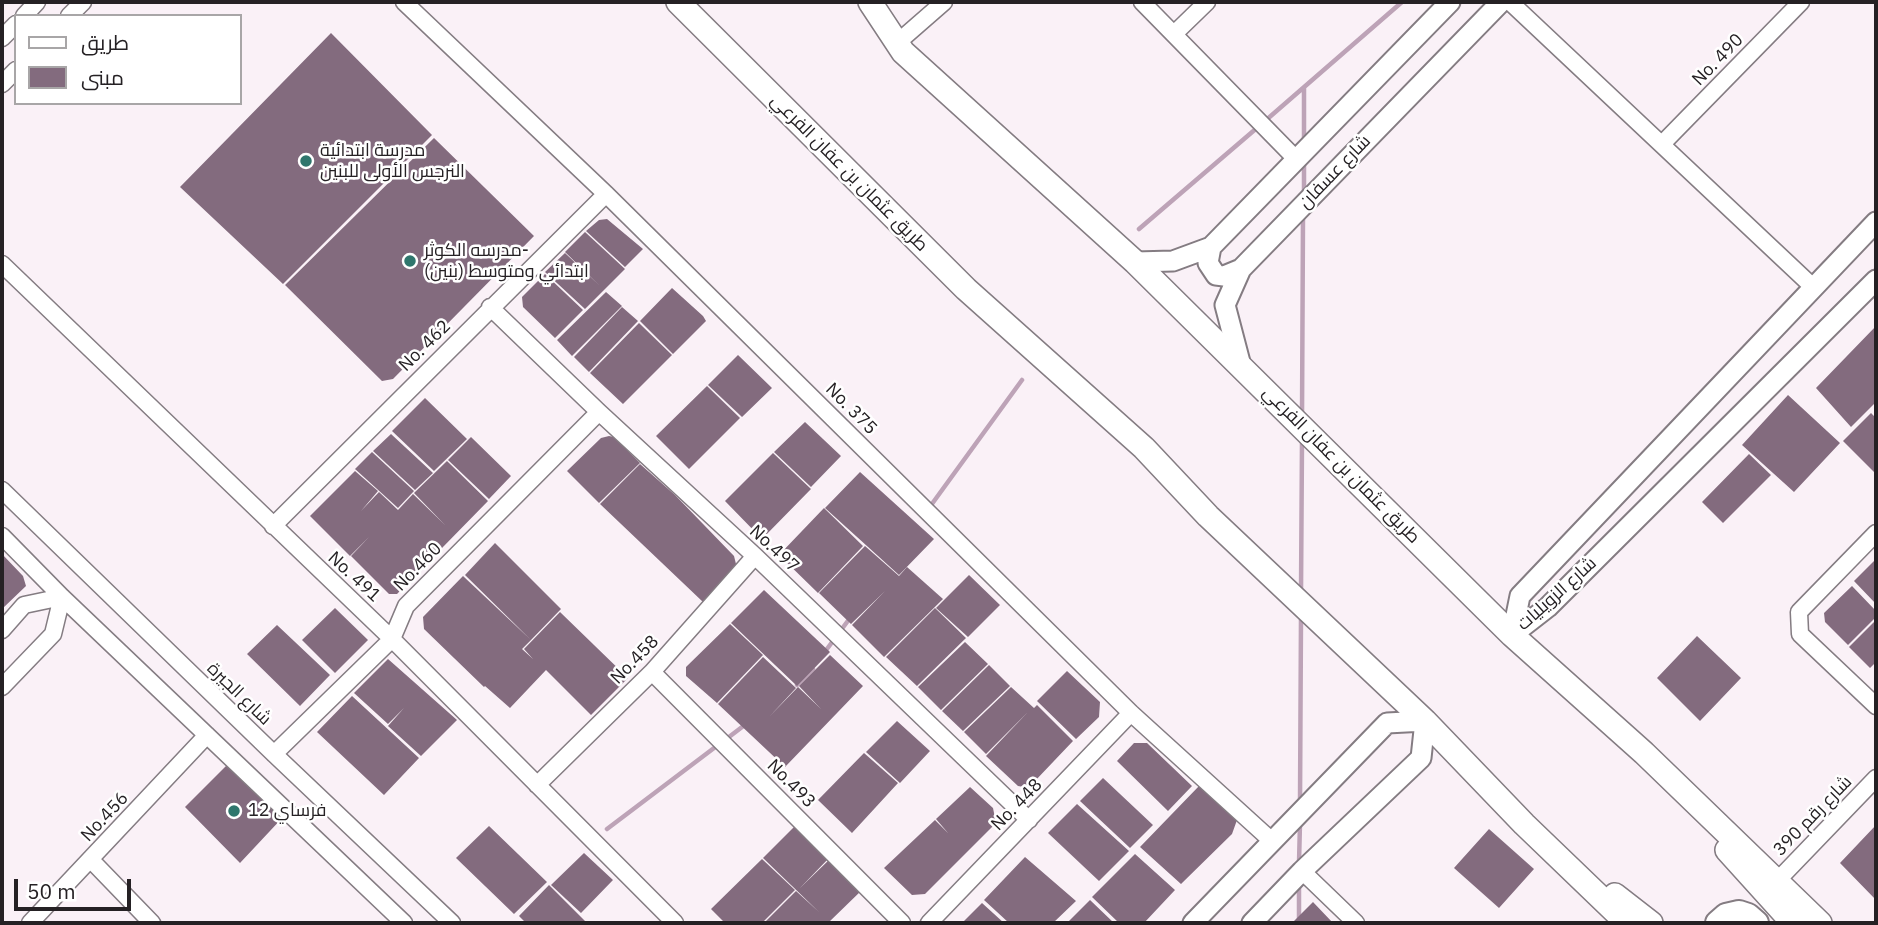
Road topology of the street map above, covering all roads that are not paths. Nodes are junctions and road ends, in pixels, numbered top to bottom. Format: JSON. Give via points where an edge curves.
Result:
{"nodes":[{"id":1,"x":404,"y":2,"type":"edge"},
{"id":2,"x":678,"y":2,"type":"edge"},
{"id":3,"x":870,"y":2,"type":"edge"},
{"id":4,"x":944,"y":2,"type":"edge"},
{"id":5,"x":1142,"y":2,"type":"edge"},
{"id":6,"x":1207,"y":2,"type":"edge"},
{"id":7,"x":1450,"y":2,"type":"edge"},
{"id":8,"x":1501,"y":2,"type":"edge"},
{"id":9,"x":1510,"y":2,"type":"edge"},
{"id":10,"x":1801,"y":2,"type":"edge"},
{"id":11,"x":1174,"y":34,"type":"junction"},
{"id":12,"x":897,"y":43,"type":"junction"},
{"id":13,"x":1662,"y":144,"type":"junction"},
{"id":14,"x":1296,"y":159,"type":"junction"},
{"id":15,"x":606,"y":194,"type":"junction"},
{"id":16,"x":1876,"y":222,"type":"edge"},
{"id":17,"x":1211,"y":247,"type":"junction"},
{"id":18,"x":1135,"y":262,"type":"junction"},
{"id":19,"x":2,"y":264,"type":"edge"},
{"id":20,"x":1241,"y":269,"type":"junction"},
{"id":21,"x":1876,"y":280,"type":"edge"},
{"id":22,"x":1813,"y":286,"type":"junction"},
{"id":23,"x":490,"y":307,"type":"junction"},
{"id":24,"x":1241,"y":366,"type":"junction"},
{"id":25,"x":598,"y":412,"type":"junction"},
{"id":26,"x":2,"y":490,"type":"edge"},
{"id":27,"x":273,"y":526,"type":"junction"},
{"id":28,"x":1876,"y":533,"type":"edge"},
{"id":29,"x":2,"y":536,"type":"edge"},
{"id":30,"x":755,"y":556,"type":"junction"},
{"id":31,"x":62,"y":597,"type":"junction"},
{"id":32,"x":2,"y":630,"type":"edge"},
{"id":33,"x":1512,"y":635,"type":"junction"},
{"id":34,"x":392,"y":639,"type":"junction"},
{"id":35,"x":652,"y":672,"type":"junction"},
{"id":36,"x":2,"y":687,"type":"edge"},
{"id":37,"x":1876,"y":706,"type":"edge"},
{"id":38,"x":1131,"y":713,"type":"junction"},
{"id":39,"x":1425,"y":721,"type":"junction"},
{"id":40,"x":207,"y":735,"type":"junction"},
{"id":41,"x":1644,"y":752,"type":"junction"},
{"id":42,"x":274,"y":754,"type":"junction"},
{"id":43,"x":1876,"y":778,"type":"edge"},
{"id":44,"x":537,"y":785,"type":"junction"},
{"id":45,"x":1029,"y":820,"type":"junction"},
{"id":46,"x":1524,"y":824,"type":"junction"},
{"id":47,"x":1273,"y":842,"type":"junction"},
{"id":48,"x":91,"y":860,"type":"junction"},
{"id":49,"x":1302,"y":872,"type":"junction"},
{"id":50,"x":1777,"y":881,"type":"junction"},
{"id":51,"x":1752,"y":919,"type":"edge"},
{"id":52,"x":30,"y":923,"type":"edge"},
{"id":53,"x":152,"y":923,"type":"edge"},
{"id":54,"x":404,"y":923,"type":"edge"},
{"id":55,"x":452,"y":923,"type":"edge"},
{"id":56,"x":675,"y":923,"type":"edge"},
{"id":57,"x":902,"y":923,"type":"edge"},
{"id":58,"x":929,"y":923,"type":"edge"},
{"id":59,"x":1193,"y":923,"type":"edge"},
{"id":60,"x":1252,"y":923,"type":"edge"},
{"id":61,"x":1356,"y":923,"type":"edge"},
{"id":62,"x":1627,"y":923,"type":"edge"},
{"id":63,"x":1651,"y":923,"type":"edge"},
{"id":64,"x":1718,"y":923,"type":"edge"},
{"id":65,"x":1793,"y":923,"type":"edge"},
{"id":66,"x":1820,"y":923,"type":"edge"}],
"edges":[{"from":1,"to":15,"type":"street","name":"No. 375"},
{"from":2,"to":39,"type":"main road","name":"طريق عثمان بن عفان الفرعي","via":[[967,289],[1144,448],[1208,516]]},
{"from":3,"to":12,"type":"main road","name":"طريق عثمان بن عفان الفرعي"},
{"from":4,"to":12,"type":"street"},
{"from":5,"to":11,"type":"street"},
{"from":6,"to":11,"type":"street"},
{"from":7,"to":14,"type":"street","name":"شارع عسفان"},
{"from":8,"to":20,"type":"street","name":"شارع عسفان"},
{"from":9,"to":13,"type":"street"},
{"from":10,"to":13,"type":"street","name":"No. 490"},
{"from":11,"to":14,"type":"street"},
{"from":12,"to":18,"type":"main road","name":"طريق عثمان بن عفان الفرعي"},
{"from":13,"to":22,"type":"street"},
{"from":14,"to":17,"type":"street","name":"شارع عسفان"},
{"from":15,"to":23,"type":"street","name":"No. 462"},
{"from":15,"to":38,"type":"street","name":"No. 375"},
{"from":16,"to":22,"type":"street","name":"شارع الزويليات"},
{"from":17,"to":18,"type":"street","name":"شارع عسفان","via":[[1173,261]]},
{"from":17,"to":20,"type":"street","via":[[1208,263],[1216,275]]},
{"from":18,"to":24,"type":"main road","name":"طريق عثمان بن عفان الفرعي"},
{"from":19,"to":27,"type":"street","name":"No. 491"},
{"from":20,"to":24,"type":"street","name":"شارع عسفان","via":[[1225,305]]},
{"from":21,"to":33,"type":"street","name":"شارع الزويليات","via":[[1548,607]]},
{"from":22,"to":33,"type":"street","name":"شارع الزويليات","via":[[1520,596]]},
{"from":23,"to":25,"type":"street","name":"No.497"},
{"from":23,"to":27,"type":"street","name":"No. 462"},
{"from":24,"to":33,"type":"main road","name":"طريق عثمان بن عفان الفرعي"},
{"from":25,"to":30,"type":"street","name":"No.497"},
{"from":25,"to":34,"type":"street","name":"No.460","via":[[406,606]]},
{"from":26,"to":42,"type":"street","name":"شارع الجيرة"},
{"from":27,"to":34,"type":"street","name":"No. 491"},
{"from":28,"to":37,"type":"street","via":[[1799,612],[1800,634]]},
{"from":29,"to":31,"type":"street"},
{"from":30,"to":35,"type":"street","name":"No.458"},
{"from":30,"to":45,"type":"street","name":"No.497"},
{"from":31,"to":32,"type":"street","via":[[24,605]]},
{"from":31,"to":36,"type":"street","via":[[53,634]]},
{"from":31,"to":40,"type":"street"},
{"from":33,"to":41,"type":"main road","name":"طريق عثمان بن عفان الفرعي"},
{"from":34,"to":42,"type":"street","name":"No.460"},
{"from":34,"to":44,"type":"street","name":"No. 491"},
{"from":35,"to":44,"type":"street","name":"No.458"},
{"from":35,"to":57,"type":"street","name":"No.493"},
{"from":38,"to":45,"type":"street","name":"No. 448"},
{"from":38,"to":47,"type":"street","name":"No. 375"},
{"from":39,"to":46,"type":"main road","name":"طريق عثمان بن عفان الفرعي"},
{"from":39,"to":47,"type":"street","via":[[1387,723]]},
{"from":39,"to":49,"type":"street","via":[[1421,758]]},
{"from":40,"to":48,"type":"street","name":"No.456"},
{"from":40,"to":54,"type":"street"},
{"from":41,"to":50,"type":"main road","name":"طريق عثمان بن عفان الفرعي"},
{"from":41,"to":65,"type":"main road"},
{"from":42,"to":55,"type":"street","name":"شارع الجيرة"},
{"from":43,"to":50,"type":"street","name":"شارع رقم 390"},
{"from":44,"to":56,"type":"street","name":"No. 491"},
{"from":45,"to":58,"type":"street","name":"No. 448"},
{"from":46,"to":62,"type":"main road","name":"طريق عثمان بن عفان الفرعي"},
{"from":46,"to":63,"type":"main road"},
{"from":47,"to":59,"type":"street"},
{"from":48,"to":52,"type":"street","name":"No.456"},
{"from":48,"to":53,"type":"street"},
{"from":49,"to":60,"type":"street"},
{"from":49,"to":61,"type":"street"},
{"from":50,"to":66,"type":"main road","name":"طريق عثمان بن عفان الفرعي"},
{"from":51,"to":64,"type":"main road","via":[[1731,914]]}]}
